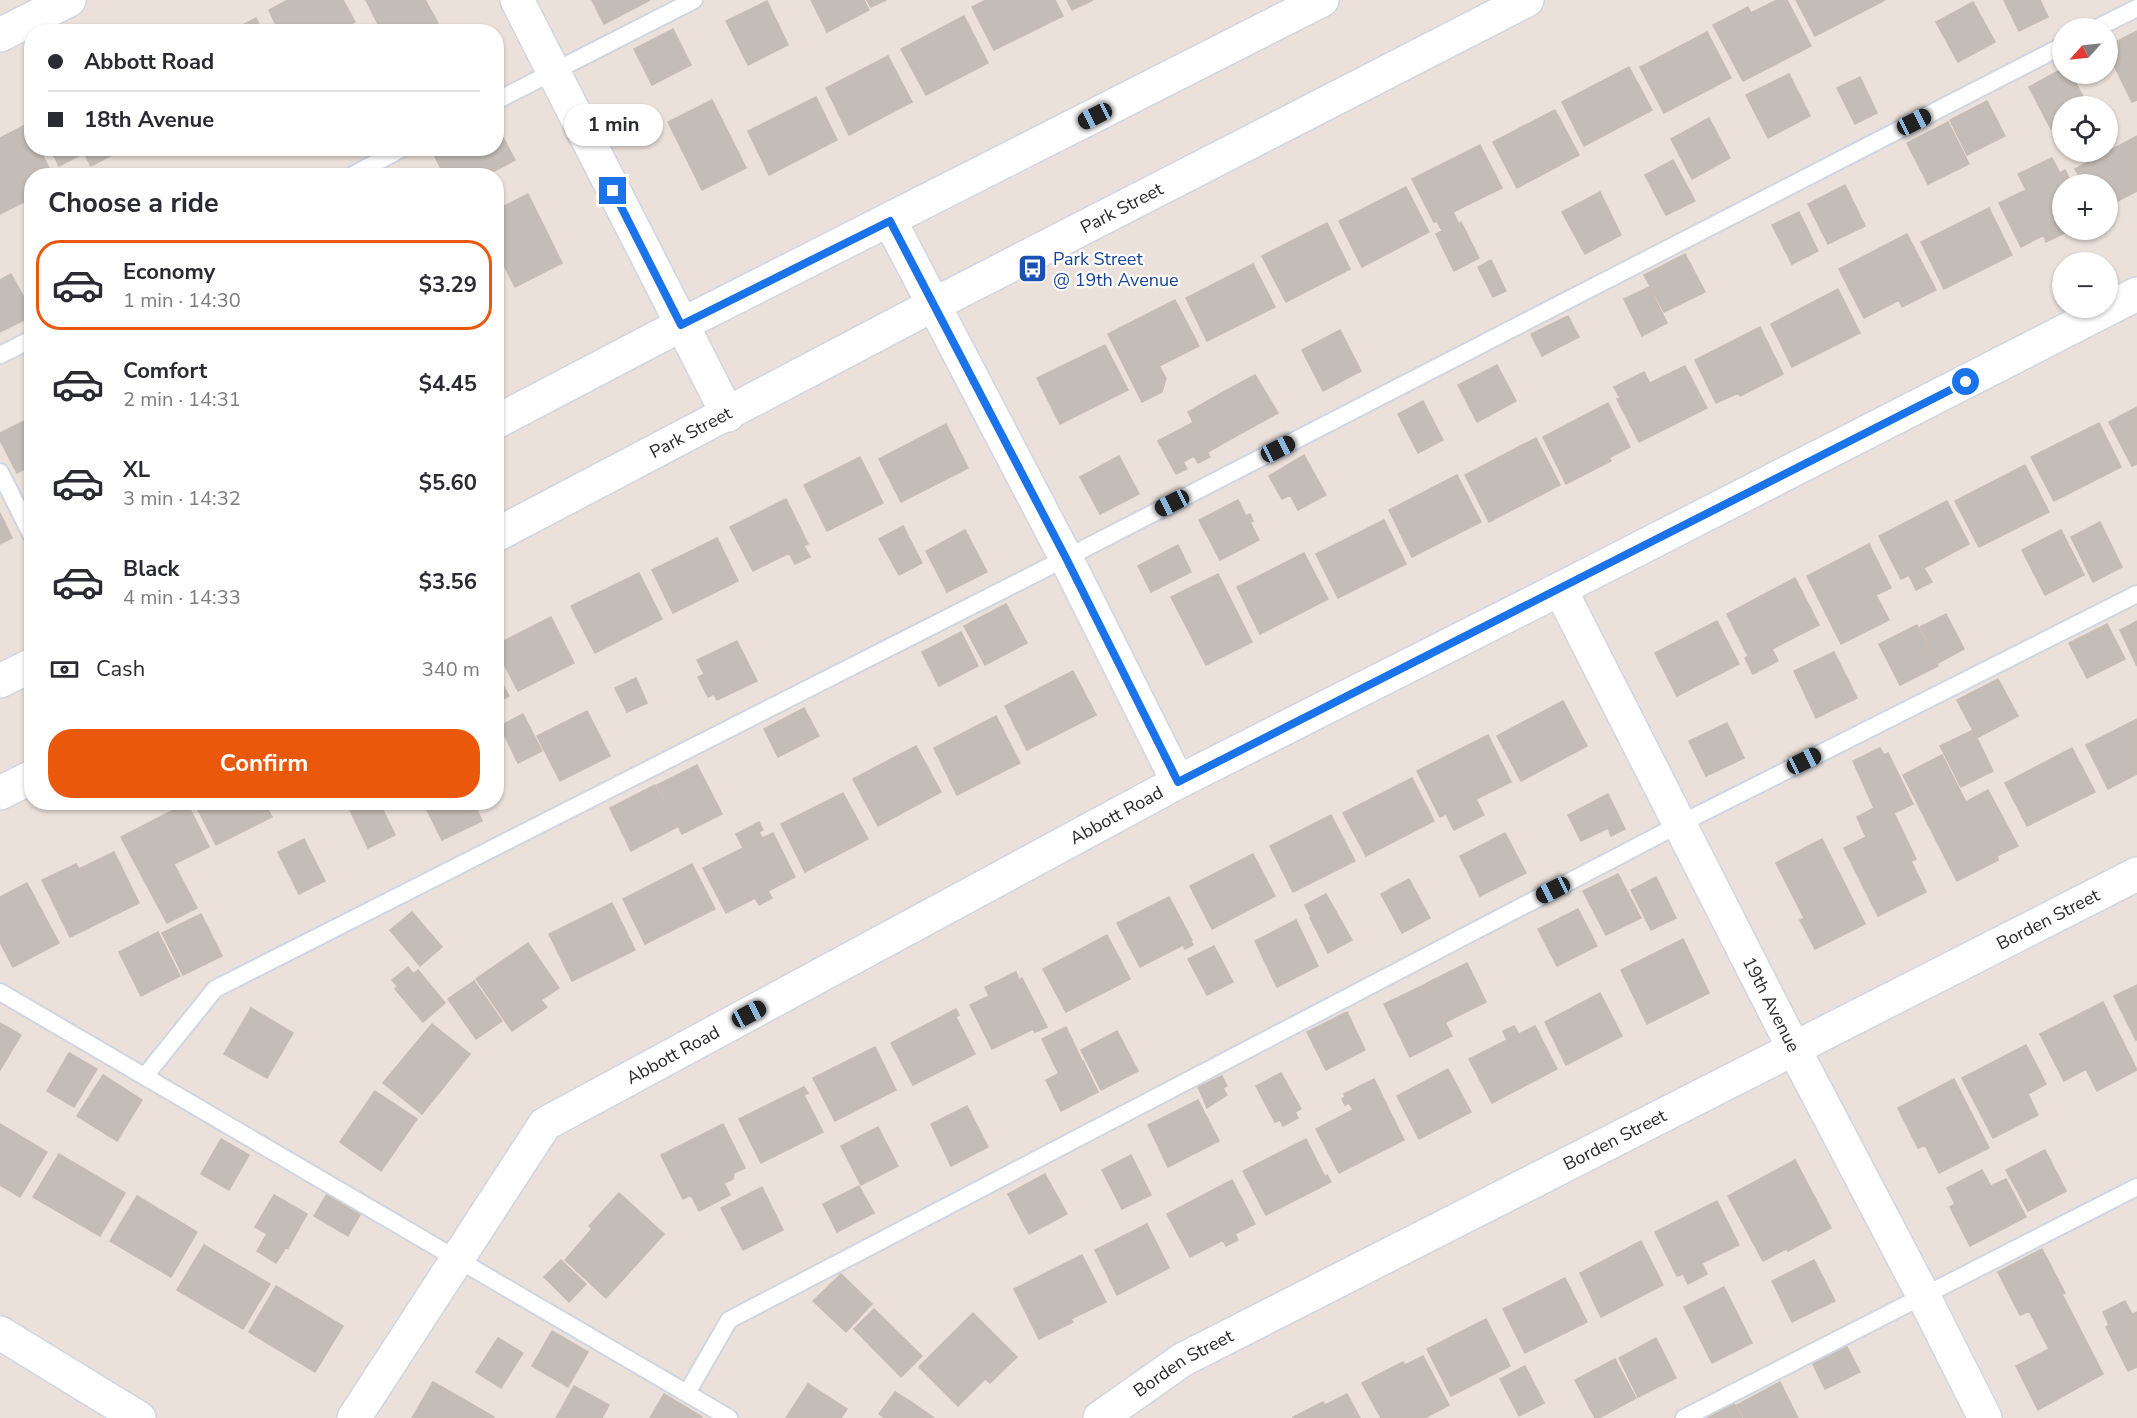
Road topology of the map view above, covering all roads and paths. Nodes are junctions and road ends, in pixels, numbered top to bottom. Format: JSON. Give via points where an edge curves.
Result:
{"nodes":[{"id":1,"x":69,"y":0,"type":"edge"},
{"id":2,"x":517,"y":0,"type":"edge"},
{"id":3,"x":694,"y":0,"type":"edge"},
{"id":4,"x":1322,"y":0,"type":"edge"},
{"id":5,"x":1527,"y":0,"type":"edge"},
{"id":6,"x":2137,"y":8,"type":"edge"},
{"id":7,"x":2117,"y":18,"type":"edge"},
{"id":8,"x":0,"y":35,"type":"edge"},
{"id":9,"x":2052,"y":51,"type":"edge"},
{"id":10,"x":553,"y":72,"type":"junction"},
{"id":11,"x":504,"y":97,"type":"edge"},
{"id":12,"x":388,"y":156,"type":"edge"},
{"id":13,"x":366,"y":168,"type":"edge"},
{"id":14,"x":890,"y":221,"type":"junction"},
{"id":15,"x":2137,"y":294,"type":"edge"},
{"id":16,"x":933,"y":305,"type":"junction"},
{"id":17,"x":681,"y":325,"type":"junction"},
{"id":18,"x":24,"y":343,"type":"edge"},
{"id":19,"x":0,"y":355,"type":"edge"},
{"id":20,"x":728,"y":415,"type":"junction"},
{"id":21,"x":504,"y":418,"type":"edge"},
{"id":22,"x":0,"y":472,"type":"edge"},
{"id":23,"x":24,"y":520,"type":"edge"},
{"id":24,"x":504,"y":531,"type":"edge"},
{"id":25,"x":1066,"y":558,"type":"junction"},
{"id":26,"x":1560,"y":589,"type":"junction"},
{"id":27,"x":2137,"y":594,"type":"edge"},
{"id":28,"x":24,"y":669,"type":"edge"},
{"id":29,"x":0,"y":681,"type":"edge"},
{"id":30,"x":24,"y":781,"type":"edge"},
{"id":31,"x":1178,"y":782,"type":"junction"},
{"id":32,"x":0,"y":793,"type":"edge"},
{"id":33,"x":1680,"y":824,"type":"junction"},
{"id":34,"x":2137,"y":874,"type":"edge"},
{"id":35,"x":0,"y":992,"type":"edge"},
{"id":36,"x":1793,"y":1047,"type":"junction"},
{"id":37,"x":145,"y":1076,"type":"junction"},
{"id":38,"x":2137,"y":1187,"type":"edge"},
{"id":39,"x":457,"y":1257,"type":"junction"},
{"id":40,"x":1923,"y":1295,"type":"junction"},
{"id":41,"x":0,"y":1333,"type":"edge"},
{"id":42,"x":687,"y":1393,"type":"junction"},
{"id":43,"x":139,"y":1418,"type":"edge"},
{"id":44,"x":354,"y":1418,"type":"edge"},
{"id":45,"x":729,"y":1418,"type":"edge"},
{"id":46,"x":1100,"y":1418,"type":"edge"},
{"id":47,"x":1684,"y":1418,"type":"edge"},
{"id":48,"x":1985,"y":1418,"type":"edge"}],
"edges":[{"from":1,"to":8,"type":"street"},
{"from":2,"to":10,"type":"street"},
{"from":3,"to":10,"type":"lane"},
{"from":4,"to":14,"type":"street"},
{"from":5,"to":16,"type":"street","name":"Park Street"},
{"from":6,"to":7,"type":"lane"},
{"from":9,"to":25,"type":"lane"},
{"from":10,"to":11,"type":"lane"},
{"from":10,"to":17,"type":"street"},
{"from":12,"to":13,"type":"lane"},
{"from":14,"to":16,"type":"street"},
{"from":14,"to":17,"type":"street"},
{"from":15,"to":26,"type":"street","name":"Abbott Road"},
{"from":16,"to":20,"type":"street","name":"Park Street"},
{"from":16,"to":25,"type":"street"},
{"from":17,"to":20,"type":"street"},
{"from":17,"to":21,"type":"street"},
{"from":18,"to":19,"type":"lane"},
{"from":20,"to":24,"type":"street","name":"Park Street"},
{"from":22,"to":23,"type":"lane"},
{"from":25,"to":31,"type":"street"},
{"from":25,"to":37,"type":"lane","via":[[215,989]]},
{"from":26,"to":31,"type":"street","name":"Abbott Road"},
{"from":26,"to":33,"type":"street","name":"19th Avenue"},
{"from":27,"to":33,"type":"lane"},
{"from":28,"to":29,"type":"street"},
{"from":30,"to":32,"type":"street"},
{"from":31,"to":39,"type":"street","name":"Abbott Road","via":[[545,1124]]},
{"from":33,"to":36,"type":"street","name":"19th Avenue"},
{"from":33,"to":42,"type":"lane","via":[[729,1320]]},
{"from":34,"to":36,"type":"street","name":"Borden Street"},
{"from":35,"to":37,"type":"lane"},
{"from":36,"to":40,"type":"street","name":"19th Avenue"},
{"from":36,"to":46,"type":"street","name":"Borden Street","via":[[1182,1360]]},
{"from":37,"to":39,"type":"lane"},
{"from":38,"to":40,"type":"lane"},
{"from":39,"to":42,"type":"lane"},
{"from":39,"to":44,"type":"street","name":"Abbott Road"},
{"from":40,"to":47,"type":"lane"},
{"from":40,"to":48,"type":"street","name":"19th Avenue"},
{"from":41,"to":43,"type":"street"},
{"from":42,"to":45,"type":"lane"}]}
